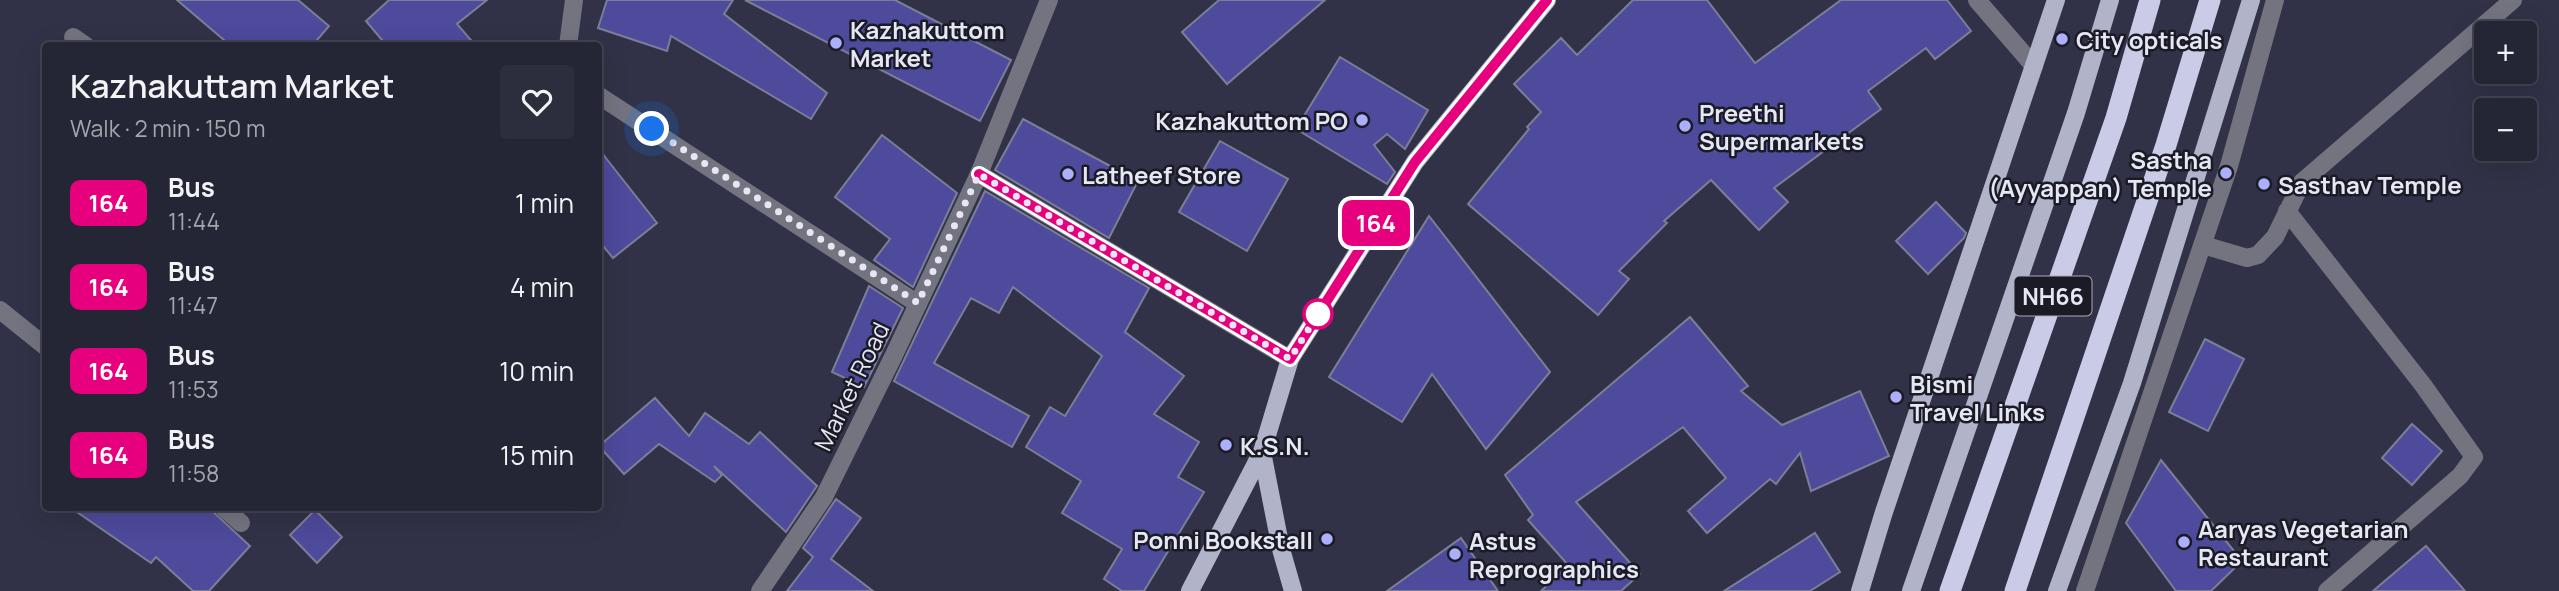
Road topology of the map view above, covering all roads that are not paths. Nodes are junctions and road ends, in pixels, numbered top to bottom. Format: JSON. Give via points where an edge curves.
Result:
{"nodes":[{"id":1,"x":574,"y":0,"type":"edge"},
{"id":2,"x":1049,"y":0,"type":"edge"},
{"id":3,"x":1547,"y":0,"type":"edge"},
{"id":4,"x":1978,"y":0,"type":"edge"},
{"id":5,"x":2056,"y":0,"type":"edge"},
{"id":6,"x":2109,"y":0,"type":"edge"},
{"id":7,"x":2150,"y":0,"type":"edge"},
{"id":8,"x":2210,"y":0,"type":"edge"},
{"id":9,"x":2251,"y":0,"type":"edge"},
{"id":10,"x":2275,"y":0,"type":"edge"},
{"id":11,"x":2513,"y":0,"type":"edge"},
{"id":12,"x":569,"y":42,"type":"edge"},
{"id":13,"x":2034,"y":66,"type":"junction"},
{"id":14,"x":602,"y":98,"type":"edge"},
{"id":15,"x":979,"y":174,"type":"junction"},
{"id":16,"x":2287,"y":211,"type":"junction"},
{"id":17,"x":2203,"y":245,"type":"junction"},
{"id":18,"x":918,"y":303,"type":"junction"},
{"id":19,"x":0,"y":310,"type":"edge"},
{"id":20,"x":42,"y":344,"type":"edge"},
{"id":21,"x":1290,"y":359,"type":"junction"},
{"id":22,"x":1262,"y":452,"type":"junction"},
{"id":23,"x":227,"y":511,"type":"edge"},
{"id":24,"x":240,"y":523,"type":"dead end"},
{"id":25,"x":760,"y":591,"type":"edge"},
{"id":26,"x":1189,"y":591,"type":"edge"},
{"id":27,"x":1293,"y":591,"type":"edge"},
{"id":28,"x":1860,"y":591,"type":"edge"},
{"id":29,"x":1911,"y":591,"type":"edge"},
{"id":30,"x":1950,"y":591,"type":"edge"},
{"id":31,"x":2015,"y":591,"type":"edge"},
{"id":32,"x":2057,"y":591,"type":"edge"},
{"id":33,"x":2085,"y":591,"type":"edge"},
{"id":34,"x":2328,"y":591,"type":"edge"}],
"edges":[{"from":1,"to":12,"type":"street"},
{"from":2,"to":15,"type":"street","name":"Market Road"},
{"from":3,"to":21,"type":"main road","via":[[1415,162]]},
{"from":4,"to":13,"type":"street"},
{"from":5,"to":13,"type":"main road"},
{"from":6,"to":29,"type":"main road","via":[[2076,113]]},
{"from":7,"to":30,"type":"highway","number":"NH66","via":[[2116,118]]},
{"from":8,"to":31,"type":"highway","number":"NH66","via":[[2166,145]]},
{"from":9,"to":32,"type":"main road","via":[[2132,383]]},
{"from":10,"to":17,"type":"street"},
{"from":11,"to":16,"type":"street","via":[[2302,182]]},
{"from":13,"to":28,"type":"main road"},
{"from":14,"to":18,"type":"street"},
{"from":15,"to":18,"type":"street","name":"Market Road"},
{"from":15,"to":21,"type":"street"},
{"from":16,"to":17,"type":"street","via":[[2275,237],[2258,255],[2247,258]]},
{"from":16,"to":34,"type":"street","via":[[2474,457],[2460,476]]},
{"from":17,"to":33,"type":"street"},
{"from":18,"to":25,"type":"street","name":"Market Road","via":[[824,497]]},
{"from":19,"to":20,"type":"street"},
{"from":21,"to":22,"type":"main road"},
{"from":22,"to":26,"type":"main road"},
{"from":22,"to":27,"type":"main road"},
{"from":23,"to":24,"type":"street"}]}
